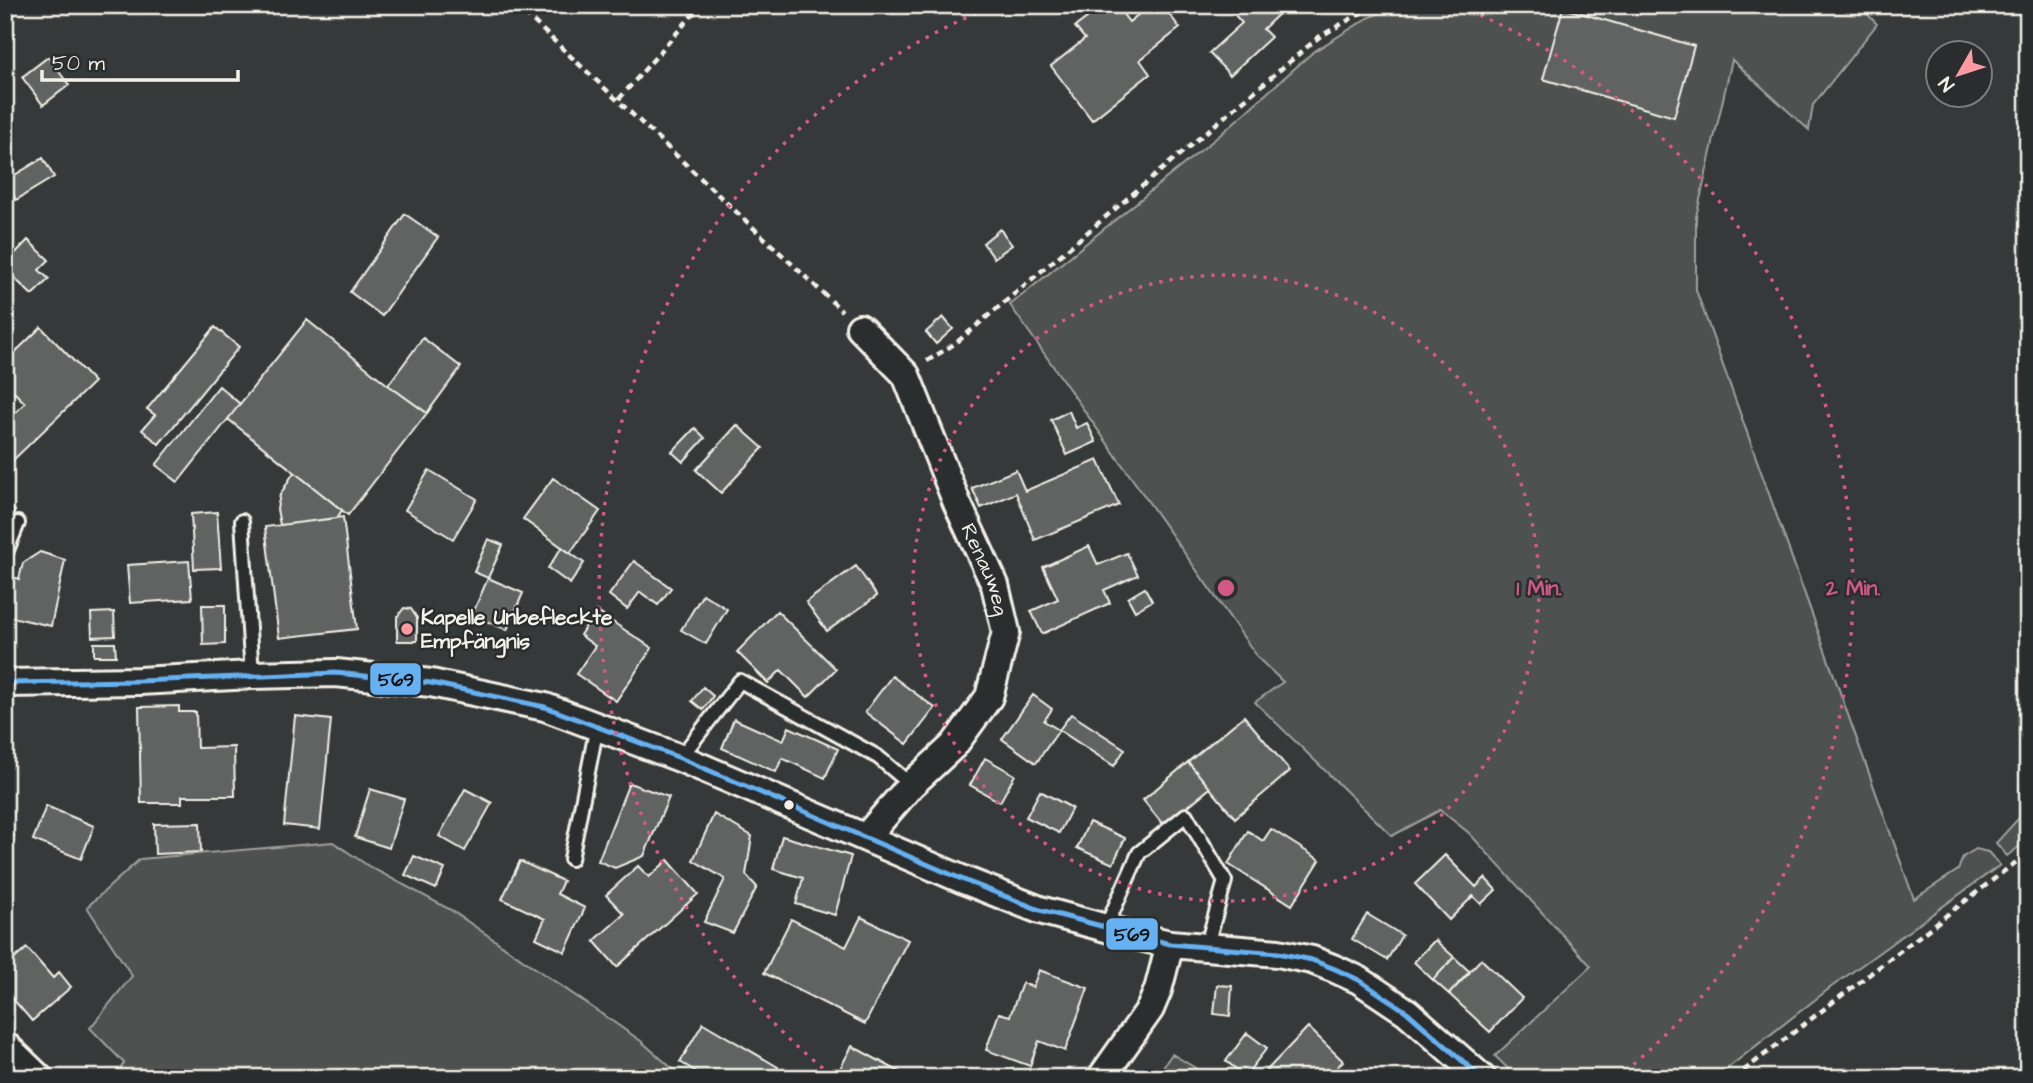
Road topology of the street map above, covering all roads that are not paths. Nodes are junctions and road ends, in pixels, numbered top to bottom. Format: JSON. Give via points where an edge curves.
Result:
{"nodes":[{"id":1,"x":860,"y":328,"type":"road end"},
{"id":2,"x":242,"y":521,"type":"dead end"},
{"id":3,"x":18,"y":523,"type":"dead end"},
{"id":4,"x":5,"y":555,"type":"edge"},
{"id":5,"x":252,"y":675,"type":"junction"},
{"id":6,"x":5,"y":683,"type":"edge"},
{"id":7,"x":597,"y":726,"type":"junction"},
{"id":8,"x":680,"y":758,"type":"junction"},
{"id":9,"x":911,"y":785,"type":"junction"},
{"id":10,"x":866,"y":837,"type":"junction"},
{"id":11,"x":571,"y":859,"type":"dead end"},
{"id":12,"x":1105,"y":929,"type":"junction"},
{"id":13,"x":1171,"y":943,"type":"junction"},
{"id":14,"x":1206,"y":948,"type":"junction"},
{"id":15,"x":5,"y":1045,"type":"edge"},
{"id":16,"x":29,"y":1075,"type":"edge"},
{"id":17,"x":1101,"y":1078,"type":"edge"},
{"id":18,"x":1482,"y":1078,"type":"edge"}],
"edges":[{"from":1,"to":9,"type":"street","name":"Renauweg","via":[[906,375],[995,585],[1006,632],[989,697],[954,745]]},
{"from":2,"to":5,"type":"lane"},
{"from":3,"to":4,"type":"lane"},
{"from":5,"to":6,"type":"street"},
{"from":5,"to":7,"type":"street","via":[[336,673],[431,683],[545,707]]},
{"from":7,"to":8,"type":"street"},
{"from":7,"to":11,"type":"lane"},
{"from":8,"to":9,"type":"lane","via":[[740,681],[878,757]]},
{"from":8,"to":10,"type":"street"},
{"from":9,"to":10,"type":"street","name":"Renauweg"},
{"from":10,"to":12,"type":"street","via":[[1008,898]]},
{"from":12,"to":13,"type":"street"},
{"from":12,"to":14,"type":"lane","via":[[1139,853],[1186,815],[1225,881]]},
{"from":13,"to":14,"type":"street"},
{"from":13,"to":17,"type":"street","via":[[1150,1009]]},
{"from":14,"to":18,"type":"street","via":[[1278,953],[1335,968],[1407,1012]]},
{"from":15,"to":16,"type":"street"}]}
